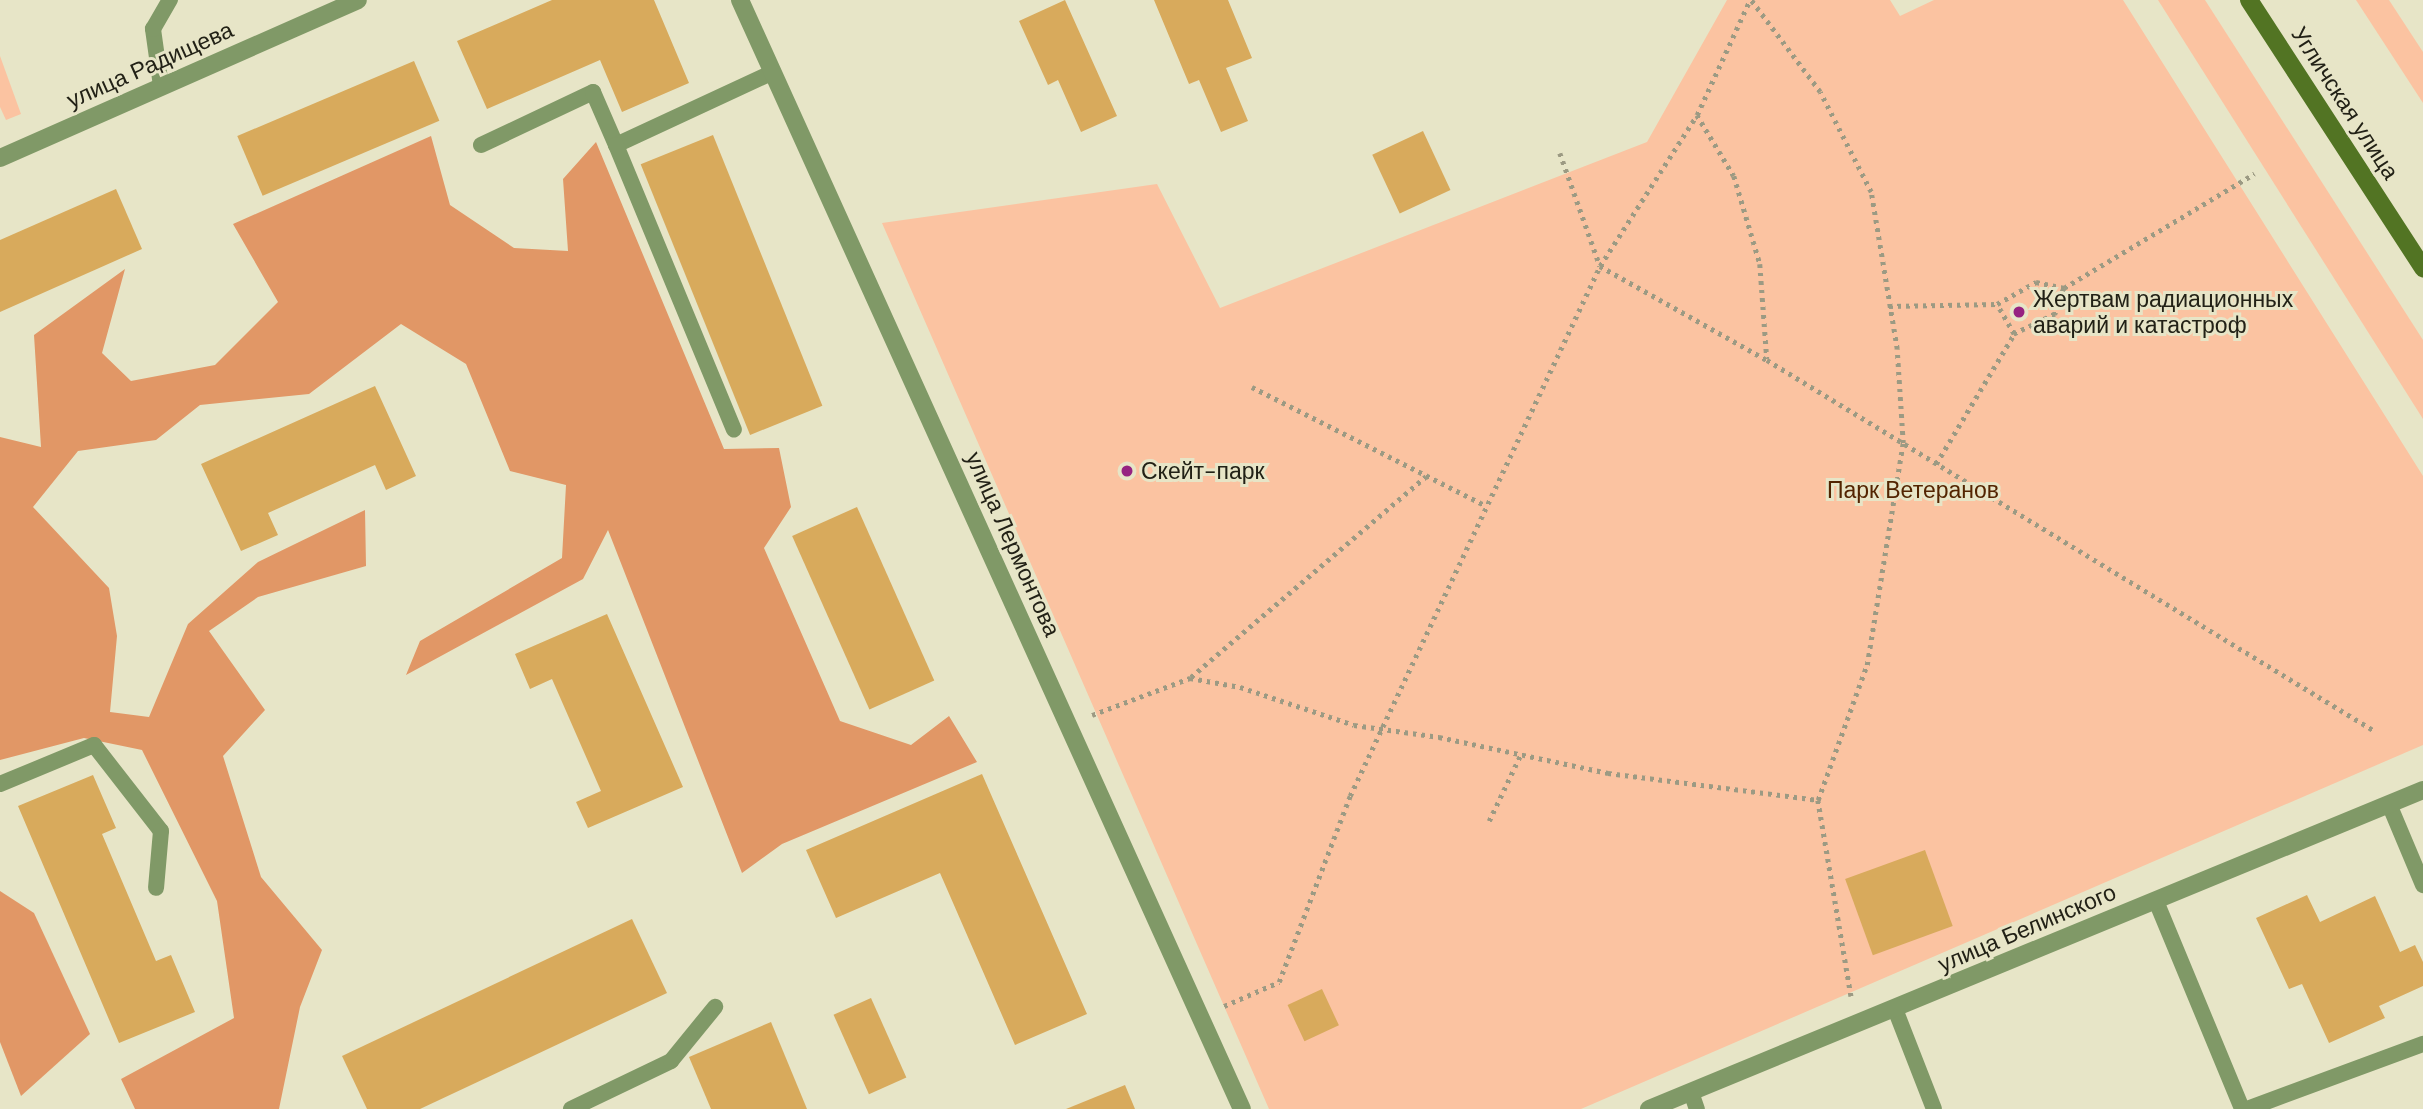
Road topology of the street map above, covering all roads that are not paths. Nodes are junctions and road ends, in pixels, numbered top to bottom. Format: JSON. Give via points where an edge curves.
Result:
{"nodes":[{"id":1,"x":170,"y":0,"type":"edge"},
{"id":2,"x":358,"y":0,"type":"edge"},
{"id":3,"x":740,"y":0,"type":"edge"},
{"id":4,"x":2249,"y":0,"type":"edge"},
{"id":5,"x":773,"y":72,"type":"junction"},
{"id":6,"x":161,"y":86,"type":"junction"},
{"id":7,"x":481,"y":145,"type":"dead end"},
{"id":8,"x":616,"y":145,"type":"junction"},
{"id":9,"x":0,"y":158,"type":"edge"},
{"id":10,"x":2423,"y":268,"type":"edge"},
{"id":11,"x":734,"y":430,"type":"dead end"},
{"id":12,"x":0,"y":784,"type":"edge"},
{"id":13,"x":2423,"y":790,"type":"edge"},
{"id":14,"x":2389,"y":804,"type":"junction"},
{"id":15,"x":2423,"y":886,"type":"edge"},
{"id":16,"x":156,"y":888,"type":"dead end"},
{"id":17,"x":2156,"y":901,"type":"junction"},
{"id":18,"x":715,"y":1007,"type":"dead end"},
{"id":19,"x":1895,"y":1009,"type":"junction"},
{"id":20,"x":2423,"y":1044,"type":"edge"},
{"id":21,"x":1694,"y":1101,"type":"edge"},
{"id":22,"x":571,"y":1109,"type":"edge"},
{"id":23,"x":1242,"y":1109,"type":"edge"},
{"id":24,"x":1649,"y":1109,"type":"edge"},
{"id":25,"x":1934,"y":1109,"type":"edge"},
{"id":26,"x":2242,"y":1109,"type":"edge"},
{"id":27,"x":2247,"y":1109,"type":"edge"}],
"edges":[{"from":1,"to":6,"type":"lane","via":[[153,29]]},
{"from":2,"to":6,"type":"street","name":"улица Радищева"},
{"from":3,"to":5,"type":"street","name":"улица Лермонтова"},
{"from":4,"to":10,"type":"main road","name":"Угличская улица"},
{"from":5,"to":8,"type":"lane"},
{"from":5,"to":23,"type":"street","name":"улица Лермонтова"},
{"from":6,"to":9,"type":"street","name":"улица Радищева"},
{"from":7,"to":8,"type":"lane","via":[[593,92]]},
{"from":8,"to":11,"type":"lane"},
{"from":12,"to":16,"type":"lane","via":[[94,745],[161,831]]},
{"from":13,"to":14,"type":"street","name":"улица Белинского"},
{"from":14,"to":15,"type":"lane"},
{"from":14,"to":17,"type":"street","name":"улица Белинского"},
{"from":17,"to":19,"type":"street","name":"улица Белинского"},
{"from":17,"to":26,"type":"lane"},
{"from":18,"to":22,"type":"lane","via":[[671,1061]]},
{"from":19,"to":21,"type":"street","name":"улица Белинского"},
{"from":19,"to":25,"type":"lane"},
{"from":20,"to":27,"type":"lane"},
{"from":21,"to":24,"type":"street","name":"улица Белинского"}]}
